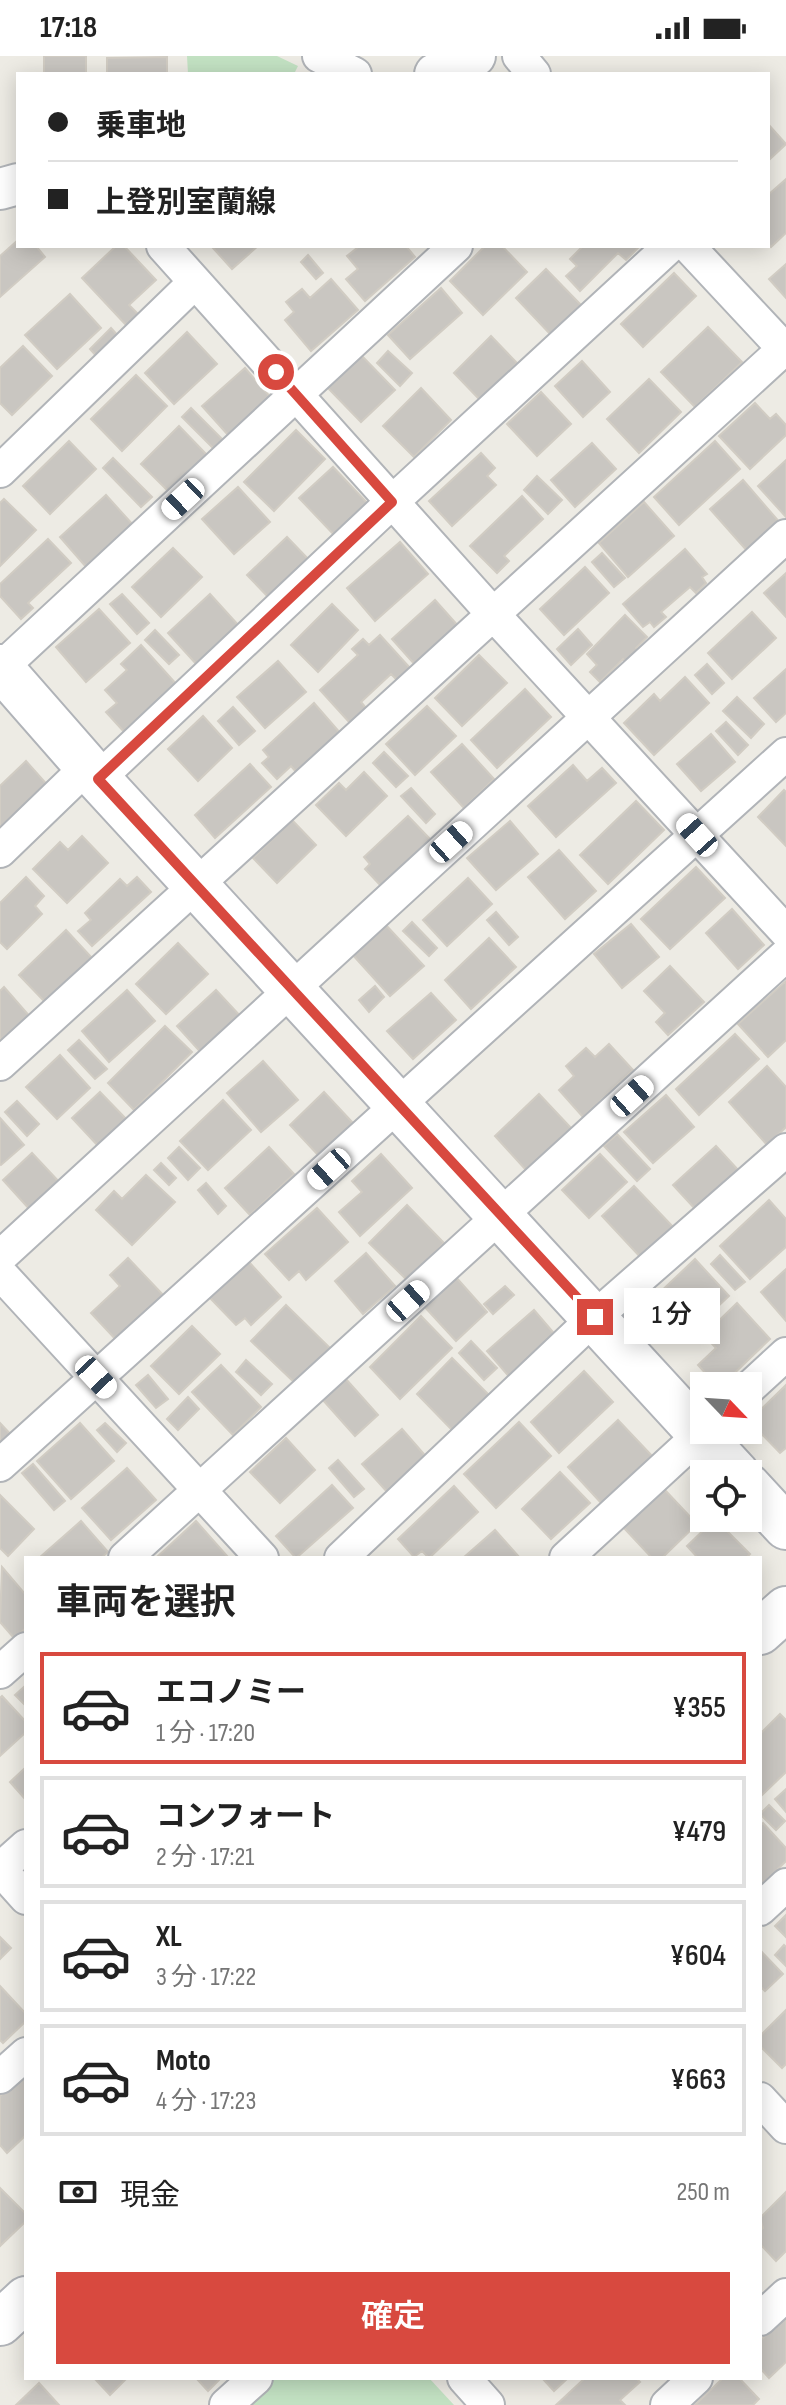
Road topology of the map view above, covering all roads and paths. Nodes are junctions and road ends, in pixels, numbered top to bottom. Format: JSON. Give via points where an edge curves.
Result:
{"nodes":[{"id":1,"x":319,"y":56,"type":"edge"},
{"id":2,"x":475,"y":56,"type":"edge"},
{"id":3,"x":519,"y":56,"type":"edge"},
{"id":4,"x":351,"y":72,"type":"edge"},
{"id":5,"x":439,"y":72,"type":"edge"},
{"id":6,"x":532,"y":72,"type":"edge"},
{"id":7,"x":165,"y":248,"type":"edge"},
{"id":8,"x":454,"y":248,"type":"edge"},
{"id":9,"x":668,"y":248,"type":"edge"},
{"id":10,"x":690,"y":248,"type":"edge"},
{"id":11,"x":194,"y":283,"type":"junction"},
{"id":12,"x":785,"y":350,"type":"edge"},
{"id":13,"x":297,"y":394,"type":"junction"},
{"id":14,"x":0,"y":471,"type":"edge"},
{"id":15,"x":392,"y":502,"type":"junction"},
{"id":16,"x":786,"y":536,"type":"edge"},
{"id":17,"x":493,"y":614,"type":"junction"},
{"id":18,"x":0,"y":667,"type":"edge"},
{"id":19,"x":588,"y":716,"type":"junction"},
{"id":20,"x":786,"y":754,"type":"edge"},
{"id":21,"x":92,"y":773,"type":"junction"},
{"id":22,"x":697,"y":835,"type":"junction"},
{"id":23,"x":0,"y":851,"type":"edge"},
{"id":24,"x":195,"y":885,"type":"junction"},
{"id":25,"x":786,"y":932,"type":"edge"},
{"id":26,"x":786,"y":955,"type":"edge"},
{"id":27,"x":291,"y":990,"type":"junction"},
{"id":28,"x":0,"y":1064,"type":"edge"},
{"id":29,"x":399,"y":1106,"type":"junction"},
{"id":30,"x":786,"y":1150,"type":"edge"},
{"id":31,"x":501,"y":1217,"type":"junction"},
{"id":32,"x":0,"y":1257,"type":"edge"},
{"id":33,"x":0,"y":1273,"type":"edge"},
{"id":34,"x":595,"y":1317,"type":"junction"},
{"id":35,"x":786,"y":1354,"type":"edge"},
{"id":36,"x":762,"y":1376,"type":"edge"},
{"id":37,"x":96,"y":1377,"type":"junction"},
{"id":38,"x":690,"y":1419,"type":"edge"},
{"id":39,"x":690,"y":1443,"type":"edge"},
{"id":40,"x":712,"y":1444,"type":"edge"},
{"id":41,"x":725,"y":1460,"type":"edge"},
{"id":42,"x":0,"y":1465,"type":"edge"},
{"id":43,"x":199,"y":1490,"type":"junction"},
{"id":44,"x":762,"y":1501,"type":"edge"},
{"id":45,"x":786,"y":1527,"type":"edge"},
{"id":46,"x":127,"y":1556,"type":"edge"},
{"id":47,"x":260,"y":1556,"type":"edge"},
{"id":48,"x":343,"y":1556,"type":"edge"},
{"id":49,"x":568,"y":1556,"type":"edge"},
{"id":50,"x":786,"y":1609,"type":"edge"},
{"id":51,"x":762,"y":1630,"type":"edge"},
{"id":52,"x":24,"y":1651,"type":"edge"},
{"id":53,"x":0,"y":1672,"type":"edge"},
{"id":54,"x":24,"y":1848,"type":"edge"},
{"id":55,"x":786,"y":1885,"type":"edge"},
{"id":56,"x":24,"y":1896,"type":"edge"},
{"id":57,"x":762,"y":1907,"type":"edge"},
{"id":58,"x":24,"y":2056,"type":"edge"},
{"id":59,"x":0,"y":2077,"type":"edge"},
{"id":60,"x":786,"y":2295,"type":"edge"},
{"id":61,"x":24,"y":2301,"type":"edge"},
{"id":62,"x":762,"y":2317,"type":"edge"},
{"id":63,"x":0,"y":2323,"type":"edge"},
{"id":64,"x":254,"y":2380,"type":"edge"},
{"id":65,"x":467,"y":2380,"type":"edge"},
{"id":66,"x":694,"y":2380,"type":"edge"},
{"id":67,"x":226,"y":2405,"type":"edge"},
{"id":68,"x":488,"y":2405,"type":"edge"},
{"id":69,"x":667,"y":2405,"type":"edge"}],
"edges":[{"from":1,"to":4,"type":"street"},
{"from":2,"to":5,"type":"street"},
{"from":3,"to":6,"type":"street"},
{"from":7,"to":11,"type":"street"},
{"from":8,"to":13,"type":"street"},
{"from":9,"to":15,"type":"street"},
{"from":10,"to":12,"type":"street"},
{"from":11,"to":13,"type":"street"},
{"from":11,"to":14,"type":"street"},
{"from":12,"to":17,"type":"street"},
{"from":13,"to":15,"type":"street"},
{"from":13,"to":18,"type":"street"},
{"from":15,"to":17,"type":"street"},
{"from":15,"to":21,"type":"street"},
{"from":16,"to":19,"type":"street"},
{"from":17,"to":19,"type":"street"},
{"from":17,"to":24,"type":"street"},
{"from":18,"to":21,"type":"main road"},
{"from":19,"to":22,"type":"street"},
{"from":19,"to":27,"type":"street"},
{"from":20,"to":22,"type":"street"},
{"from":21,"to":23,"type":"street"},
{"from":21,"to":24,"type":"main road"},
{"from":22,"to":25,"type":"street"},
{"from":22,"to":29,"type":"street"},
{"from":24,"to":27,"type":"main road"},
{"from":24,"to":28,"type":"street"},
{"from":26,"to":31,"type":"street"},
{"from":27,"to":29,"type":"main road"},
{"from":27,"to":32,"type":"street"},
{"from":29,"to":31,"type":"main road"},
{"from":29,"to":37,"type":"street"},
{"from":30,"to":34,"type":"street"},
{"from":31,"to":34,"type":"main road"},
{"from":31,"to":43,"type":"street"},
{"from":33,"to":37,"type":"street"},
{"from":34,"to":38,"type":"main road"},
{"from":34,"to":48,"type":"street"},
{"from":35,"to":36,"type":"street"},
{"from":37,"to":42,"type":"street"},
{"from":37,"to":43,"type":"street"},
{"from":39,"to":49,"type":"street"},
{"from":40,"to":41,"type":"main road"},
{"from":43,"to":46,"type":"street"},
{"from":43,"to":47,"type":"street"},
{"from":44,"to":45,"type":"main road"},
{"from":50,"to":51,"type":"main road"},
{"from":52,"to":53,"type":"street"},
{"from":54,"to":56,"type":"street","via":[[0,1869]]},
{"from":55,"to":57,"type":"street"},
{"from":58,"to":59,"type":"street"},
{"from":60,"to":62,"type":"street"},
{"from":61,"to":63,"type":"main road"},
{"from":64,"to":67,"type":"street"},
{"from":65,"to":68,"type":"street"},
{"from":66,"to":69,"type":"street"}]}
